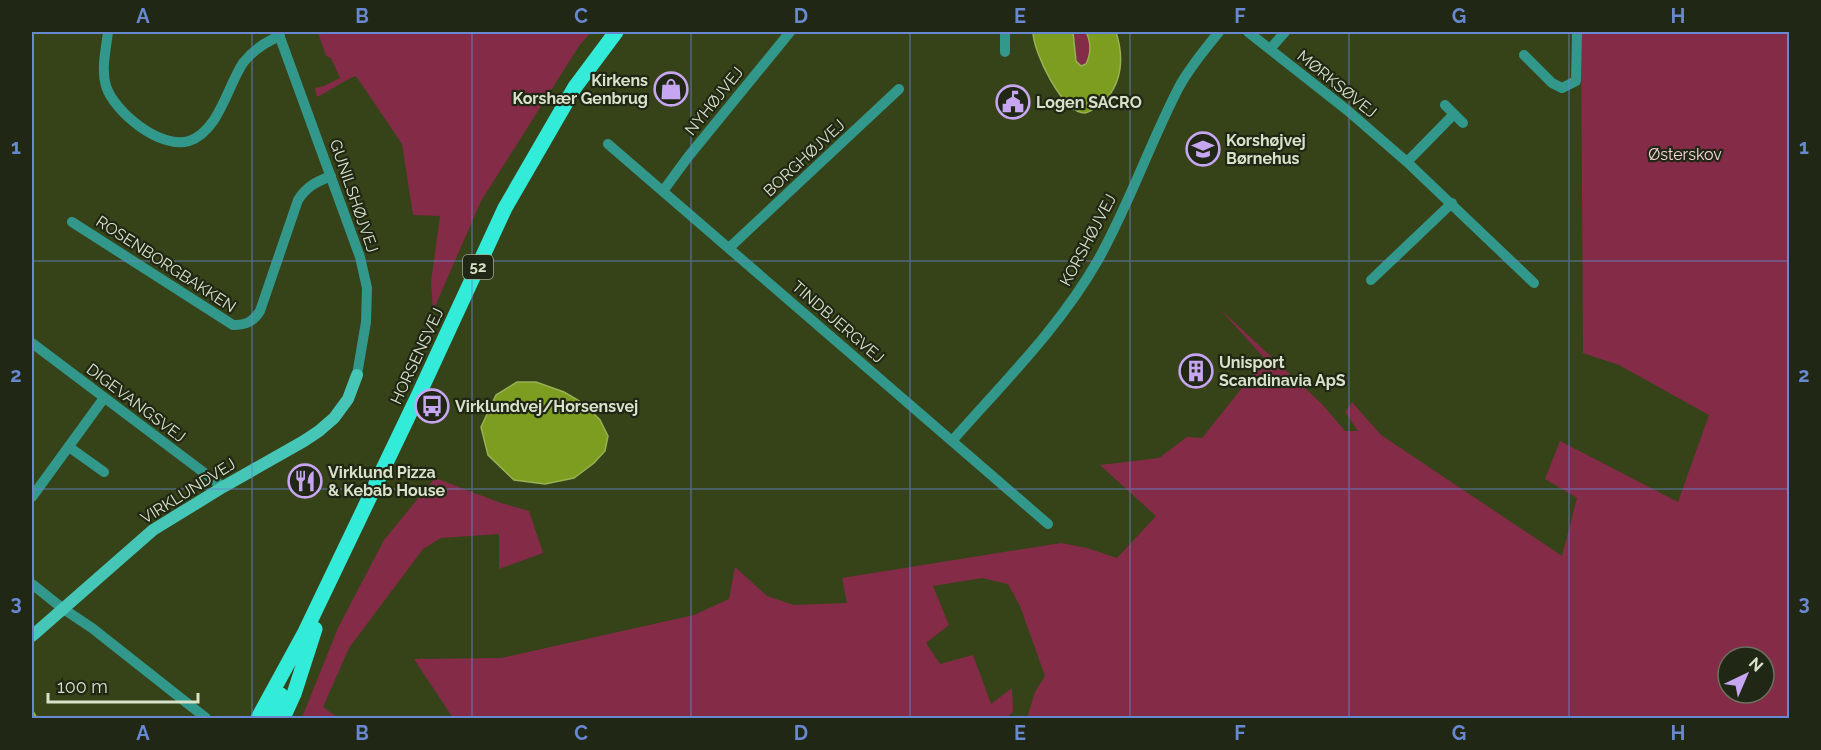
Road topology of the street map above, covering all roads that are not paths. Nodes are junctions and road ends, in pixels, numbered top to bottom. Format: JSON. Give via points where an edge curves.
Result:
{"nodes":[{"id":1,"x":108,"y":32,"type":"edge"},
{"id":2,"x":616,"y":32,"type":"edge"},
{"id":3,"x":628,"y":32,"type":"edge"},
{"id":4,"x":790,"y":32,"type":"edge"},
{"id":5,"x":1005,"y":32,"type":"edge"},
{"id":6,"x":1219,"y":32,"type":"edge"},
{"id":7,"x":1248,"y":32,"type":"edge"},
{"id":8,"x":1285,"y":32,"type":"edge"},
{"id":9,"x":1577,"y":32,"type":"edge"},
{"id":10,"x":279,"y":34,"type":"edge"},
{"id":11,"x":1270,"y":49,"type":"junction"},
{"id":12,"x":1005,"y":52,"type":"dead end"},
{"id":13,"x":1524,"y":55,"type":"dead end"},
{"id":14,"x":899,"y":89,"type":"dead end"},
{"id":15,"x":1445,"y":105,"type":"dead end"},
{"id":16,"x":1454,"y":114,"type":"junction"},
{"id":17,"x":1463,"y":123,"type":"dead end"},
{"id":18,"x":608,"y":144,"type":"dead end"},
{"id":19,"x":535,"y":159,"type":"junction"},
{"id":20,"x":1407,"y":162,"type":"junction"},
{"id":21,"x":332,"y":176,"type":"junction"},
{"id":22,"x":663,"y":191,"type":"junction"},
{"id":23,"x":1452,"y":203,"type":"junction"},
{"id":24,"x":72,"y":222,"type":"dead end"},
{"id":25,"x":729,"y":248,"type":"junction"},
{"id":26,"x":1371,"y":280,"type":"dead end"},
{"id":27,"x":1534,"y":283,"type":"dead end"},
{"id":28,"x":32,"y":343,"type":"edge"},
{"id":29,"x":357,"y":375,"type":"joint"},
{"id":30,"x":104,"y":398,"type":"junction"},
{"id":31,"x":952,"y":441,"type":"junction"},
{"id":32,"x":69,"y":447,"type":"junction"},
{"id":33,"x":104,"y":472,"type":"dead end"},
{"id":34,"x":223,"y":487,"type":"junction"},
{"id":35,"x":32,"y":497,"type":"edge"},
{"id":36,"x":1048,"y":524,"type":"dead end"},
{"id":37,"x":335,"y":569,"type":"junction"},
{"id":38,"x":32,"y":584,"type":"edge"},
{"id":39,"x":62,"y":608,"type":"junction"},
{"id":40,"x":32,"y":636,"type":"edge"},
{"id":41,"x":297,"y":647,"type":"junction"},
{"id":42,"x":206,"y":718,"type":"edge"},
{"id":43,"x":258,"y":718,"type":"edge"},
{"id":44,"x":271,"y":718,"type":"edge"},
{"id":45,"x":283,"y":718,"type":"edge"}],
"edges":[{"from":1,"to":10,"type":"street","via":[[103,72],[115,103],[130,120],[166,141],[187,142],[201,136],[212,124],[243,64],[255,50]]},
{"from":2,"to":19,"type":"main road","name":"HORSENSVEJ","number":"52","via":[[575,87]]},
{"from":3,"to":19,"type":"main road","name":"HORSENSVEJ","number":"52"},
{"from":4,"to":22,"type":"street","name":"NYHØJVEJ"},
{"from":5,"to":12,"type":"street"},
{"from":6,"to":31,"type":"street","name":"KORSHØJVEJ","via":[[1180,86],[1110,237],[1080,290]]},
{"from":7,"to":11,"type":"street","name":"MØRKSØVEJ"},
{"from":8,"to":11,"type":"street"},
{"from":9,"to":13,"type":"street","via":[[1576,81],[1562,88]]},
{"from":10,"to":21,"type":"street","name":"GUNILSHØJVEJ"},
{"from":11,"to":20,"type":"street","name":"MØRKSØVEJ"},
{"from":14,"to":25,"type":"street","name":"BORGHØJVEJ"},
{"from":15,"to":16,"type":"street"},
{"from":16,"to":17,"type":"street"},
{"from":16,"to":20,"type":"street"},
{"from":18,"to":22,"type":"street","name":"TINDBJERGVEJ"},
{"from":19,"to":37,"type":"main road","name":"HORSENSVEJ","number":"52","via":[[505,208]]},
{"from":20,"to":23,"type":"street","name":"MØRKSØVEJ"},
{"from":21,"to":24,"type":"street","name":"ROSENBORGBAKKEN","via":[[312,183],[298,200],[260,311],[244,325],[233,325]]},
{"from":21,"to":29,"type":"street","name":"GUNILSHØJVEJ","via":[[360,257],[366,288],[366,322]]},
{"from":22,"to":25,"type":"street","name":"TINDBJERGVEJ"},
{"from":23,"to":26,"type":"street"},
{"from":23,"to":27,"type":"street","name":"MØRKSØVEJ"},
{"from":25,"to":31,"type":"street","name":"TINDBJERGVEJ"},
{"from":28,"to":30,"type":"street","name":"DIGEVANGSVEJ"},
{"from":29,"to":34,"type":"street","name":"VIRKLUNDVEJ","via":[[348,399],[334,418],[304,441]]},
{"from":30,"to":32,"type":"street"},
{"from":30,"to":34,"type":"street","name":"DIGEVANGSVEJ"},
{"from":31,"to":36,"type":"street","name":"TINDBJERGVEJ"},
{"from":32,"to":33,"type":"street"},
{"from":32,"to":35,"type":"street"},
{"from":34,"to":39,"type":"street","name":"VIRKLUNDVEJ","via":[[153,530]]},
{"from":37,"to":41,"type":"main road","name":"HORSENSVEJ","number":"52"},
{"from":37,"to":45,"type":"main road","name":"HORSENSVEJ","number":"52"},
{"from":38,"to":39,"type":"street"},
{"from":39,"to":40,"type":"street","name":"VIRKLUNDVEJ"},
{"from":39,"to":42,"type":"street"},
{"from":41,"to":43,"type":"main road","name":"HORSENSVEJ","number":"52"},
{"from":41,"to":44,"type":"main road"}]}
